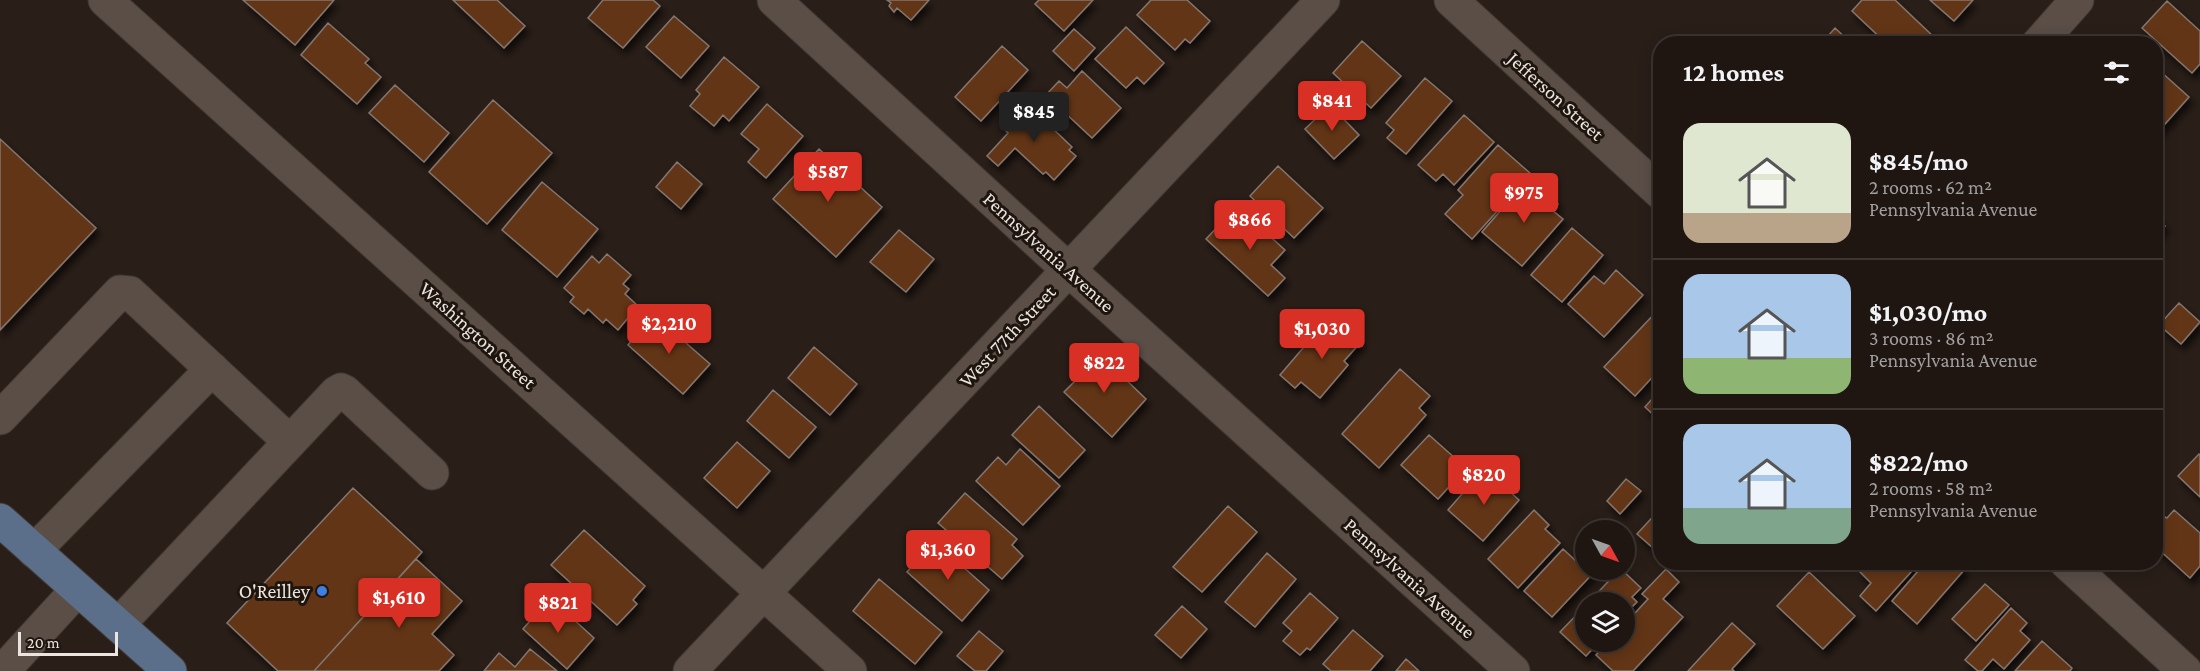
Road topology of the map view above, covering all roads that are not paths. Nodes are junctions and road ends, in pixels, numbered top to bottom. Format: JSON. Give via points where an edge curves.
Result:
{"nodes":[{"id":1,"x":105,"y":0,"type":"edge"},
{"id":2,"x":774,"y":0,"type":"edge"},
{"id":3,"x":1323,"y":0,"type":"edge"},
{"id":4,"x":1450,"y":0,"type":"edge"},
{"id":5,"x":2077,"y":0,"type":"edge"},
{"id":6,"x":2045,"y":36,"type":"edge"},
{"id":7,"x":1653,"y":186,"type":"edge"},
{"id":8,"x":1069,"y":270,"type":"junction"},
{"id":9,"x":212,"y":369,"type":"junction"},
{"id":10,"x":0,"y":418,"type":"edge"},
{"id":11,"x":290,"y":442,"type":"junction"},
{"id":12,"x":432,"y":473,"type":"dead end"},
{"id":13,"x":0,"y":520,"type":"edge"},
{"id":14,"x":34,"y":551,"type":"junction"},
{"id":15,"x":2075,"y":570,"type":"edge"},
{"id":16,"x":77,"y":590,"type":"junction"},
{"id":17,"x":764,"y":593,"type":"junction"},
{"id":18,"x":118,"y":625,"type":"junction"},
{"id":19,"x":3,"y":671,"type":"edge"},
{"id":20,"x":170,"y":671,"type":"edge"},
{"id":21,"x":690,"y":671,"type":"edge"},
{"id":22,"x":849,"y":671,"type":"edge"},
{"id":23,"x":1513,"y":671,"type":"edge"},
{"id":24,"x":2185,"y":671,"type":"edge"}],
"edges":[{"from":1,"to":17,"type":"street","name":"Washington Street"},
{"from":2,"to":8,"type":"street","name":"Pennsylvania Avenue"},
{"from":3,"to":8,"type":"street","name":"West 77th Street"},
{"from":4,"to":7,"type":"street","name":"Jefferson Street"},
{"from":5,"to":6,"type":"street"},
{"from":8,"to":17,"type":"street","name":"West 77th Street"},
{"from":8,"to":23,"type":"street","name":"Pennsylvania Avenue"},
{"from":9,"to":10,"type":"street","via":[[130,293],[120,292]]},
{"from":9,"to":11,"type":"street"},
{"from":9,"to":14,"type":"street"},
{"from":11,"to":12,"type":"street","via":[[341,390]]},
{"from":11,"to":18,"type":"street"},
{"from":13,"to":14,"type":"main road"},
{"from":14,"to":16,"type":"main road"},
{"from":15,"to":24,"type":"street"},
{"from":16,"to":18,"type":"main road"},
{"from":16,"to":19,"type":"street"},
{"from":17,"to":21,"type":"street","name":"West 77th Street"},
{"from":17,"to":22,"type":"street","name":"Washington Street"},
{"from":18,"to":20,"type":"main road"}]}
